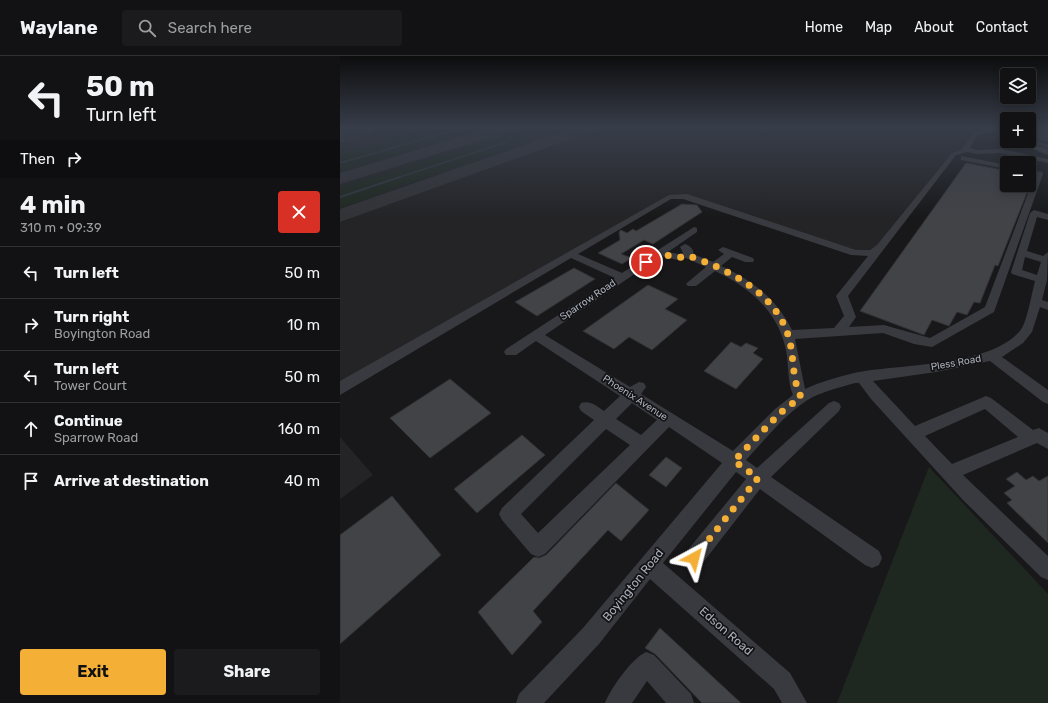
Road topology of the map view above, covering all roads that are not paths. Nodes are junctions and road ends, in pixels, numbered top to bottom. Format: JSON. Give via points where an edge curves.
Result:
{"nodes":[{"id":1,"x":951,"y":157,"type":"edge"},
{"id":2,"x":963,"y":157,"type":"edge"},
{"id":3,"x":1000,"y":165,"type":"edge"},
{"id":4,"x":1036,"y":173,"type":"edge"},
{"id":5,"x":1036,"y":182,"type":"edge"},
{"id":6,"x":1032,"y":192,"type":"edge"},
{"id":7,"x":1040,"y":199,"type":"dead end"},
{"id":8,"x":1034,"y":214,"type":"junction"},
{"id":9,"x":1048,"y":217,"type":"edge"},
{"id":10,"x":692,"y":235,"type":"dead end"},
{"id":11,"x":675,"y":243,"type":"junction"},
{"id":12,"x":881,"y":247,"type":"junction"},
{"id":13,"x":660,"y":253,"type":"junction"},
{"id":14,"x":1021,"y":253,"type":"junction"},
{"id":15,"x":569,"y":254,"type":"junction"},
{"id":16,"x":687,"y":255,"type":"junction"},
{"id":17,"x":749,"y":260,"type":"dead end"},
{"id":18,"x":713,"y":267,"type":"junction"},
{"id":19,"x":1045,"y":270,"type":"edge"},
{"id":20,"x":623,"y":277,"type":"junction"},
{"id":21,"x":1001,"y":278,"type":"junction"},
{"id":22,"x":692,"y":284,"type":"dead end"},
{"id":23,"x":1036,"y":302,"type":"junction"},
{"id":24,"x":1048,"y":306,"type":"edge"},
{"id":25,"x":838,"y":332,"type":"junction"},
{"id":26,"x":536,"y":335,"type":"junction"},
{"id":27,"x":788,"y":335,"type":"junction"},
{"id":28,"x":511,"y":352,"type":"dead end"},
{"id":29,"x":992,"y":356,"type":"junction"},
{"id":30,"x":863,"y":377,"type":"junction"},
{"id":31,"x":340,"y":389,"type":"edge"},
{"id":32,"x":635,"y":391,"type":"junction"},
{"id":33,"x":801,"y":397,"type":"junction"},
{"id":34,"x":1048,"y":398,"type":"edge"},
{"id":35,"x":586,"y":407,"type":"dead end"},
{"id":36,"x":834,"y":408,"type":"dead end"},
{"id":37,"x":668,"y":419,"type":"junction"},
{"id":38,"x":604,"y":420,"type":"junction"},
{"id":39,"x":914,"y":434,"type":"junction"},
{"id":40,"x":1031,"y":438,"type":"junction"},
{"id":41,"x":1048,"y":442,"type":"edge"},
{"id":42,"x":642,"y":444,"type":"junction"},
{"id":43,"x":734,"y":461,"type":"junction"},
{"id":44,"x":950,"y":473,"type":"junction"},
{"id":45,"x":758,"y":478,"type":"junction"},
{"id":46,"x":694,"y":558,"type":"dead end"},
{"id":47,"x":872,"y":558,"type":"dead end"},
{"id":48,"x":650,"y":565,"type":"junction"},
{"id":49,"x":1048,"y":570,"type":"edge"},
{"id":50,"x":678,"y":701,"type":"edge"},
{"id":51,"x":528,"y":703,"type":"edge"},
{"id":52,"x":617,"y":703,"type":"edge"},
{"id":53,"x":795,"y":703,"type":"edge"}],
"edges":[{"from":1,"to":12,"type":"street"},
{"from":2,"to":3,"type":"street"},
{"from":4,"to":5,"type":"street","via":[[1039,174]]},
{"from":6,"to":21,"type":"street"},
{"from":7,"to":8,"type":"street"},
{"from":8,"to":9,"type":"street"},
{"from":8,"to":14,"type":"street"},
{"from":10,"to":11,"type":"street","name":"Sparrow Road"},
{"from":11,"to":13,"type":"street","name":"Sparrow Road"},
{"from":11,"to":16,"type":"street","via":[[687,249]]},
{"from":12,"to":15,"type":"street","via":[[872,253],[855,253],[678,195],[669,197]]},
{"from":12,"to":25,"type":"street","via":[[842,296],[850,317]]},
{"from":13,"to":16,"type":"street","via":[[678,257]]},
{"from":13,"to":20,"type":"street","name":"Sparrow Road","via":[[651,264]]},
{"from":14,"to":19,"type":"street"},
{"from":14,"to":19,"type":"street","via":[[1016,272]]},
{"from":15,"to":20,"type":"street"},
{"from":15,"to":31,"type":"street"},
{"from":16,"to":18,"type":"street"},
{"from":17,"to":18,"type":"street","via":[[727,251]]},
{"from":18,"to":22,"type":"street"},
{"from":18,"to":27,"type":"street","via":[[741,280],[758,293],[774,308]]},
{"from":19,"to":21,"type":"street"},
{"from":19,"to":23,"type":"street","name":"Pless Road"},
{"from":20,"to":26,"type":"street","name":"Sparrow Road"},
{"from":21,"to":25,"type":"street","via":[[990,309],[932,343],[884,329]]},
{"from":23,"to":24,"type":"street"},
{"from":23,"to":29,"type":"street","name":"Pless Road","via":[[1028,329],[1018,340]]},
{"from":25,"to":27,"type":"street"},
{"from":26,"to":28,"type":"street","name":"Sparrow Road"},
{"from":26,"to":32,"type":"street","name":"Phoenix Avenue"},
{"from":27,"to":33,"type":"street","via":[[795,384]]},
{"from":29,"to":30,"type":"street","name":"Pless Road"},
{"from":29,"to":34,"type":"street"},
{"from":30,"to":33,"type":"street","name":"Pless Road","via":[[822,387]]},
{"from":30,"to":39,"type":"street","via":[[876,395]]},
{"from":32,"to":37,"type":"street","name":"Phoenix Avenue"},
{"from":32,"to":38,"type":"street"},
{"from":33,"to":43,"type":"street","name":"Boyington Road","via":[[780,413]]},
{"from":35,"to":38,"type":"street"},
{"from":36,"to":45,"type":"street"},
{"from":37,"to":42,"type":"street"},
{"from":37,"to":43,"type":"street","name":"Phoenix Avenue"},
{"from":38,"to":42,"type":"street"},
{"from":38,"to":42,"type":"street","via":[[508,514],[538,547]]},
{"from":39,"to":40,"type":"street","via":[[986,402]]},
{"from":39,"to":44,"type":"street"},
{"from":40,"to":41,"type":"street","via":[[1039,435]]},
{"from":40,"to":44,"type":"street"},
{"from":43,"to":45,"type":"street","name":"Phoenix Avenue"},
{"from":43,"to":48,"type":"street","name":"Boyington Road"},
{"from":44,"to":49,"type":"street"},
{"from":45,"to":46,"type":"street"},
{"from":45,"to":47,"type":"street","name":"Phoenix Avenue"},
{"from":48,"to":51,"type":"street","name":"Boyington Road","via":[[591,636]]},
{"from":48,"to":53,"type":"street","name":"Edson Road","via":[[782,681]]},
{"from":50,"to":52,"type":"street","via":[[646,663]]}]}
